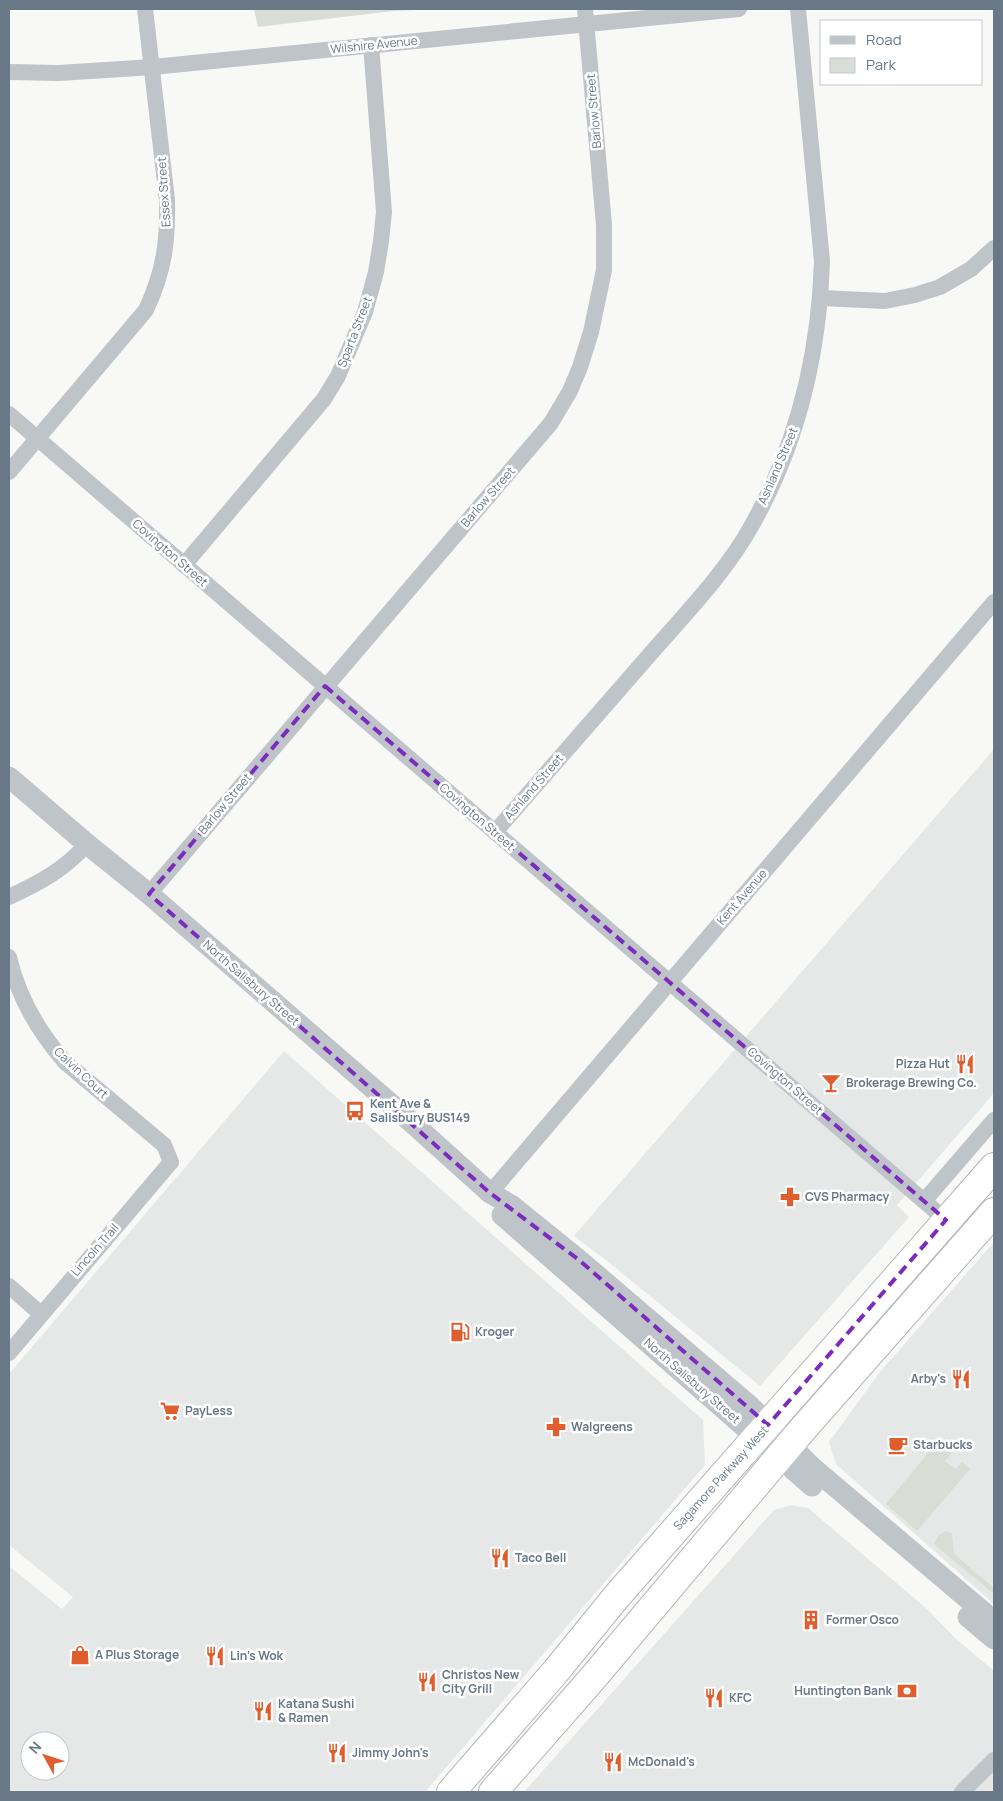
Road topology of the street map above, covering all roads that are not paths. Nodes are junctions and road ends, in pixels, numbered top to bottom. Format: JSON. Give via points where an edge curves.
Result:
{"nodes":[{"id":1,"x":145,"y":9,"type":"edge"},
{"id":2,"x":739,"y":9,"type":"edge"},
{"id":3,"x":798,"y":9,"type":"edge"},
{"id":4,"x":586,"y":17,"type":"edge"},
{"id":5,"x":371,"y":45,"type":"junction"},
{"id":6,"x":153,"y":67,"type":"junction"},
{"id":7,"x":9,"y":72,"type":"edge"},
{"id":8,"x":994,"y":248,"type":"edge"},
{"id":9,"x":821,"y":298,"type":"junction"},
{"id":10,"x":9,"y":414,"type":"edge"},
{"id":11,"x":37,"y":439,"type":"junction"},
{"id":12,"x":9,"y":472,"type":"edge"},
{"id":13,"x":184,"y":565,"type":"junction"},
{"id":14,"x":994,"y":602,"type":"edge"},
{"id":15,"x":325,"y":686,"type":"junction"},
{"id":16,"x":9,"y":778,"type":"edge"},
{"id":17,"x":495,"y":832,"type":"junction"},
{"id":18,"x":87,"y":844,"type":"junction"},
{"id":19,"x":149,"y":894,"type":"junction"},
{"id":20,"x":9,"y":897,"type":"edge"},
{"id":21,"x":9,"y":957,"type":"edge"},
{"id":22,"x":670,"y":982,"type":"junction"},
{"id":23,"x":994,"y":1120,"type":"edge"},
{"id":24,"x":164,"y":1146,"type":"joint"},
{"id":25,"x":994,"y":1167,"type":"edge"},
{"id":26,"x":490,"y":1192,"type":"junction"},
{"id":27,"x":924,"y":1201,"type":"junction"},
{"id":28,"x":994,"y":1212,"type":"edge"},
{"id":29,"x":946,"y":1220,"type":"junction"},
{"id":30,"x":9,"y":1286,"type":"edge"},
{"id":31,"x":41,"y":1314,"type":"junction"},
{"id":32,"x":9,"y":1353,"type":"edge"},
{"id":33,"x":762,"y":1431,"type":"junction"},
{"id":34,"x":784,"y":1451,"type":"junction"},
{"id":35,"x":994,"y":1621,"type":"edge"},
{"id":36,"x":994,"y":1639,"type":"edge"},
{"id":37,"x":994,"y":1760,"type":"edge"},
{"id":38,"x":451,"y":1792,"type":"edge"},
{"id":39,"x":493,"y":1792,"type":"edge"},
{"id":40,"x":962,"y":1792,"type":"edge"}],
"edges":[{"from":1,"to":6,"type":"street","name":"Essex Street"},
{"from":2,"to":4,"type":"street","name":"Wilshire Avenue"},
{"from":3,"to":9,"type":"street","name":"Ashland Street","via":[[822,261]]},
{"from":4,"to":5,"type":"street","name":"Wilshire Avenue"},
{"from":4,"to":15,"type":"street","name":"Barlow Street","via":[[604,226],[604,270],[580,367],[551,423]]},
{"from":5,"to":6,"type":"street","name":"Wilshire Avenue"},
{"from":5,"to":13,"type":"street","name":"Sparta Street","via":[[384,212],[376,272],[365,312],[338,376],[324,399]]},
{"from":6,"to":7,"type":"street","name":"Wilshire Avenue","via":[[59,73]]},
{"from":6,"to":11,"type":"street","name":"Essex Street","via":[[168,229],[157,285],[146,310]]},
{"from":8,"to":9,"type":"street","via":[[971,270],[940,287],[915,295],[885,300]]},
{"from":9,"to":17,"type":"street","name":"Ashland Street","via":[[807,385],[793,435],[771,489],[751,526],[707,589]]},
{"from":10,"to":11,"type":"street","name":"Covington Street"},
{"from":11,"to":12,"type":"street","name":"Essex Street"},
{"from":11,"to":13,"type":"street","name":"Covington Street"},
{"from":13,"to":15,"type":"street","name":"Covington Street"},
{"from":14,"to":22,"type":"street","name":"Kent Avenue"},
{"from":15,"to":17,"type":"street","name":"Covington Street"},
{"from":15,"to":19,"type":"street","name":"Barlow Street"},
{"from":16,"to":18,"type":"street","name":"North Salisbury Street"},
{"from":17,"to":22,"type":"street","name":"Covington Street"},
{"from":18,"to":19,"type":"street","name":"North Salisbury Street"},
{"from":18,"to":20,"type":"street","via":[[74,860],[40,883]]},
{"from":19,"to":26,"type":"street","name":"North Salisbury Street"},
{"from":21,"to":24,"type":"street","name":"Calvin Court","via":[[22,1000],[52,1047],[65,1062]]},
{"from":22,"to":26,"type":"street","name":"Kent Avenue"},
{"from":22,"to":27,"type":"street","name":"Covington Street"},
{"from":23,"to":27,"type":"street"},
{"from":24,"to":31,"type":"street","name":"Lincoln Trail","via":[[171,1162]]},
{"from":25,"to":29,"type":"highway","name":"Sagamore Parkway West"},
{"from":26,"to":33,"type":"street","name":"North Salisbury Street","via":[[503,1217]]},
{"from":27,"to":29,"type":"street","name":"Covington Street"},
{"from":28,"to":34,"type":"highway"},
{"from":29,"to":33,"type":"highway","name":"Sagamore Parkway West"},
{"from":30,"to":31,"type":"street"},
{"from":31,"to":32,"type":"street","name":"Lincoln Trail"},
{"from":33,"to":34,"type":"street","name":"North Salisbury Street"},
{"from":33,"to":38,"type":"highway","name":"Sagamore Parkway West"},
{"from":34,"to":35,"type":"street","name":"North Salisbury Street","via":[[818,1473]]},
{"from":34,"to":36,"type":"street","name":"North Salisbury Street"},
{"from":34,"to":39,"type":"highway"},
{"from":37,"to":40,"type":"street"}]}
